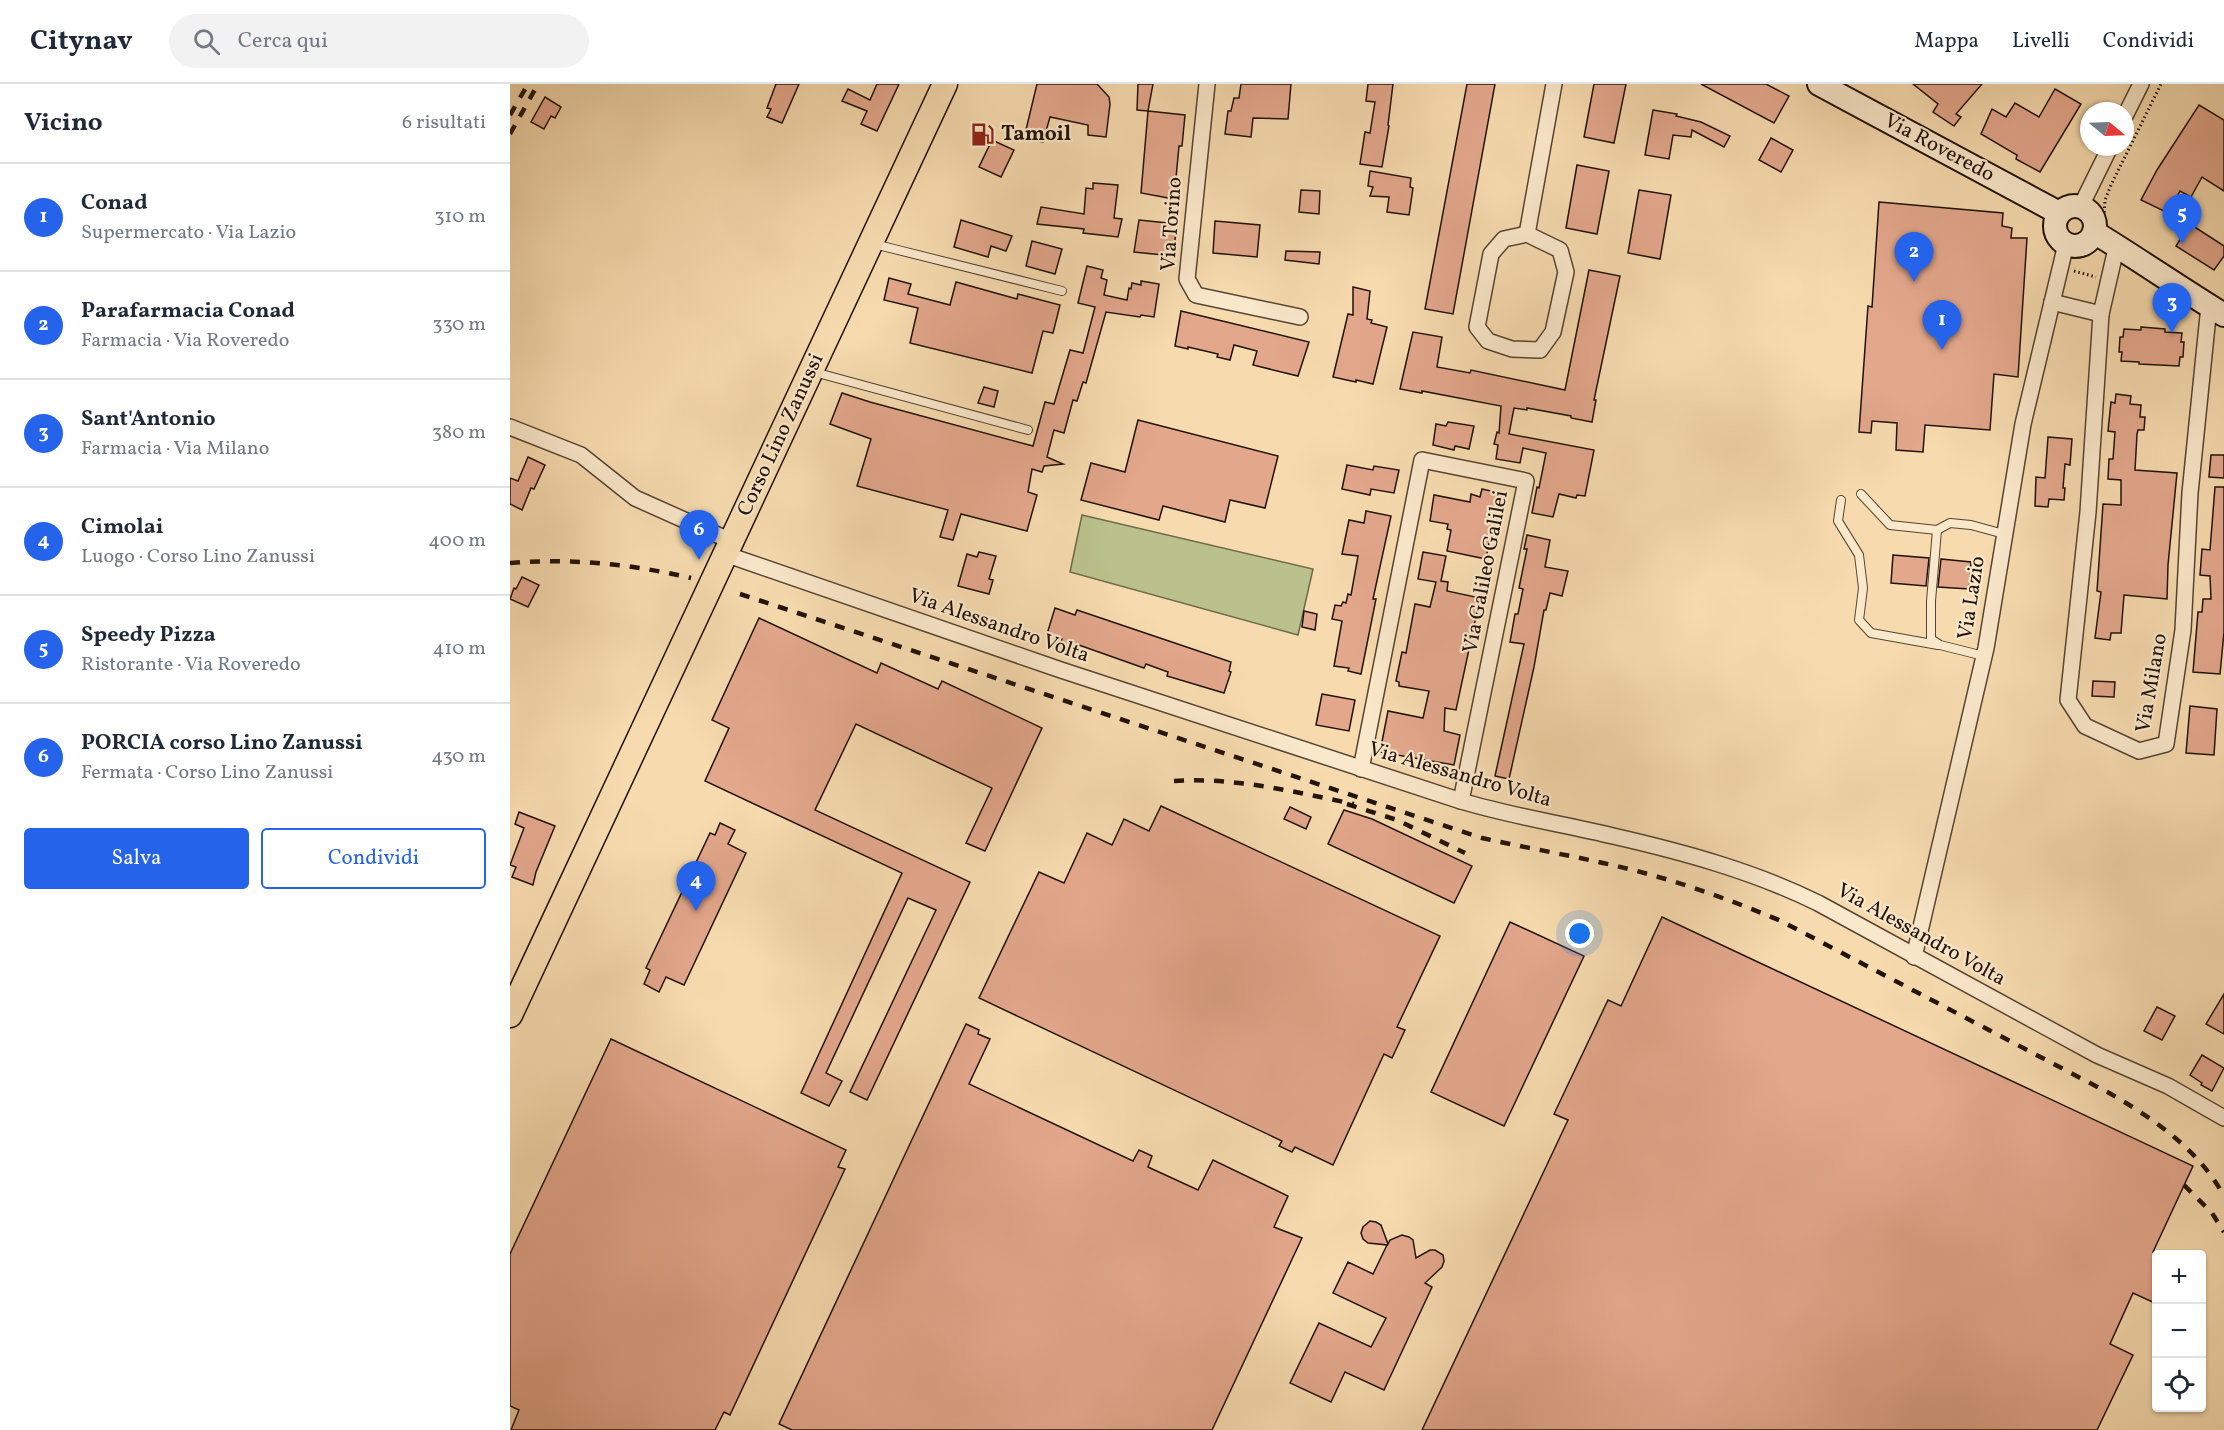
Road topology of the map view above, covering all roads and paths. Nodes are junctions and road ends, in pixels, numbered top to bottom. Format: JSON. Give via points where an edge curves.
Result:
{"nodes":[{"id":1,"x":945,"y":84,"type":"edge"},
{"id":2,"x":1206,"y":84,"type":"edge"},
{"id":3,"x":1554,"y":84,"type":"edge"},
{"id":4,"x":1819,"y":84,"type":"edge"},
{"id":5,"x":2141,"y":84,"type":"edge"},
{"id":6,"x":2161,"y":84,"type":"edge"},
{"id":7,"x":2132,"y":102,"type":"edge"},
{"id":8,"x":2106,"y":156,"type":"edge"},
{"id":9,"x":2111,"y":185,"type":"dead end"},
{"id":10,"x":2081,"y":206,"type":"junction"},
{"id":11,"x":2059,"y":213,"type":"junction"},
{"id":12,"x":1527,"y":234,"type":"junction"},
{"id":13,"x":2092,"y":236,"type":"junction"},
{"id":14,"x":870,"y":242,"type":"junction"},
{"id":15,"x":2066,"y":244,"type":"junction"},
{"id":16,"x":2115,"y":253,"type":"junction"},
{"id":17,"x":2060,"y":267,"type":"junction"},
{"id":18,"x":2163,"y":277,"type":"junction"},
{"id":19,"x":2102,"y":279,"type":"dead end"},
{"id":20,"x":1062,"y":291,"type":"dead end"},
{"id":21,"x":2052,"y":302,"type":"junction"},
{"id":22,"x":2220,"y":312,"type":"edge"},
{"id":23,"x":2101,"y":314,"type":"junction"},
{"id":24,"x":1300,"y":317,"type":"dead end"},
{"id":25,"x":812,"y":371,"type":"junction"},
{"id":26,"x":510,"y":427,"type":"edge"},
{"id":27,"x":1028,"y":430,"type":"dead end"},
{"id":28,"x":1861,"y":494,"type":"dead end"},
{"id":29,"x":1841,"y":500,"type":"dead end"},
{"id":30,"x":1937,"y":530,"type":"junction"},
{"id":31,"x":2004,"y":534,"type":"junction"},
{"id":32,"x":728,"y":547,"type":"junction"},
{"id":33,"x":1940,"y":645,"type":"junction"},
{"id":34,"x":1984,"y":656,"type":"junction"},
{"id":35,"x":1360,"y":769,"type":"junction"},
{"id":36,"x":1461,"y":801,"type":"junction"},
{"id":37,"x":1914,"y":957,"type":"junction"},
{"id":38,"x":510,"y":1015,"type":"edge"},
{"id":39,"x":2224,"y":1118,"type":"edge"}],
"edges":[{"from":1,"to":14,"type":"main road","name":"Corso Lino Zanussi"},
{"from":2,"to":24,"type":"street","name":"Via Torino","via":[[1187,279],[1196,295]]},
{"from":3,"to":12,"type":"street"},
{"from":4,"to":11,"type":"main road","name":"Via Roveredo"},
{"from":5,"to":7,"type":"street"},
{"from":6,"to":9,"type":"path"},
{"from":8,"to":10,"type":"street"},
{"from":10,"to":11,"type":"main road","via":[[2069,206]]},
{"from":10,"to":13,"type":"main road","via":[[2094,220]]},
{"from":11,"to":15,"type":"main road","via":[[2055,230]]},
{"from":12,"to":12,"type":"street","via":[[1504,239],[1491,254],[1477,327],[1488,341],[1512,349],[1540,350],[1553,332],[1566,272],[1560,250]]},
{"from":13,"to":15,"type":"main road","via":[[2078,246]]},
{"from":13,"to":16,"type":"main road"},
{"from":13,"to":18,"type":"main road","via":[[2142,260]]},
{"from":14,"to":20,"type":"lane"},
{"from":14,"to":25,"type":"main road","name":"Corso Lino Zanussi"},
{"from":15,"to":17,"type":"street","name":"Via Lazio"},
{"from":16,"to":18,"type":"main road"},
{"from":16,"to":23,"type":"street","name":"Via Milano"},
{"from":17,"to":19,"type":"path"},
{"from":17,"to":21,"type":"street","name":"Via Lazio"},
{"from":18,"to":22,"type":"main road"},
{"from":21,"to":23,"type":"street"},
{"from":21,"to":31,"type":"street","name":"Via Lazio","via":[[2023,424]]},
{"from":22,"to":23,"type":"street","name":"Via Milano","via":[[2190,493],[2183,630],[2166,744],[2139,751],[2085,726],[2068,700],[2088,512]]},
{"from":25,"to":27,"type":"lane"},
{"from":25,"to":32,"type":"main road","name":"Corso Lino Zanussi"},
{"from":26,"to":32,"type":"street","name":"Via Alessandro Volta","via":[[581,455],[635,498]]},
{"from":28,"to":30,"type":"lane","via":[[1890,525]]},
{"from":29,"to":33,"type":"lane","via":[[1838,521],[1859,555],[1863,588],[1859,620],[1871,633]]},
{"from":30,"to":31,"type":"lane","via":[[1950,523]]},
{"from":30,"to":33,"type":"lane","via":[[1931,639]]},
{"from":31,"to":34,"type":"street","name":"Via Lazio"},
{"from":32,"to":35,"type":"street","name":"Via Alessandro Volta","via":[[1061,670]]},
{"from":32,"to":38,"type":"main road","name":"Corso Lino Zanussi"},
{"from":33,"to":34,"type":"lane"},
{"from":34,"to":37,"type":"street","name":"Via Lazio"},
{"from":35,"to":36,"type":"street","name":"Via Alessandro Volta"},
{"from":35,"to":36,"type":"street","name":"Via Galileo Galilei","via":[[1422,460],[1526,481]]},
{"from":36,"to":37,"type":"street","name":"Via Alessandro Volta","via":[[1683,853],[1749,874],[1818,903]]},
{"from":37,"to":39,"type":"street","name":"Via Alessandro Volta","via":[[2097,1055],[2169,1086]]}]}
